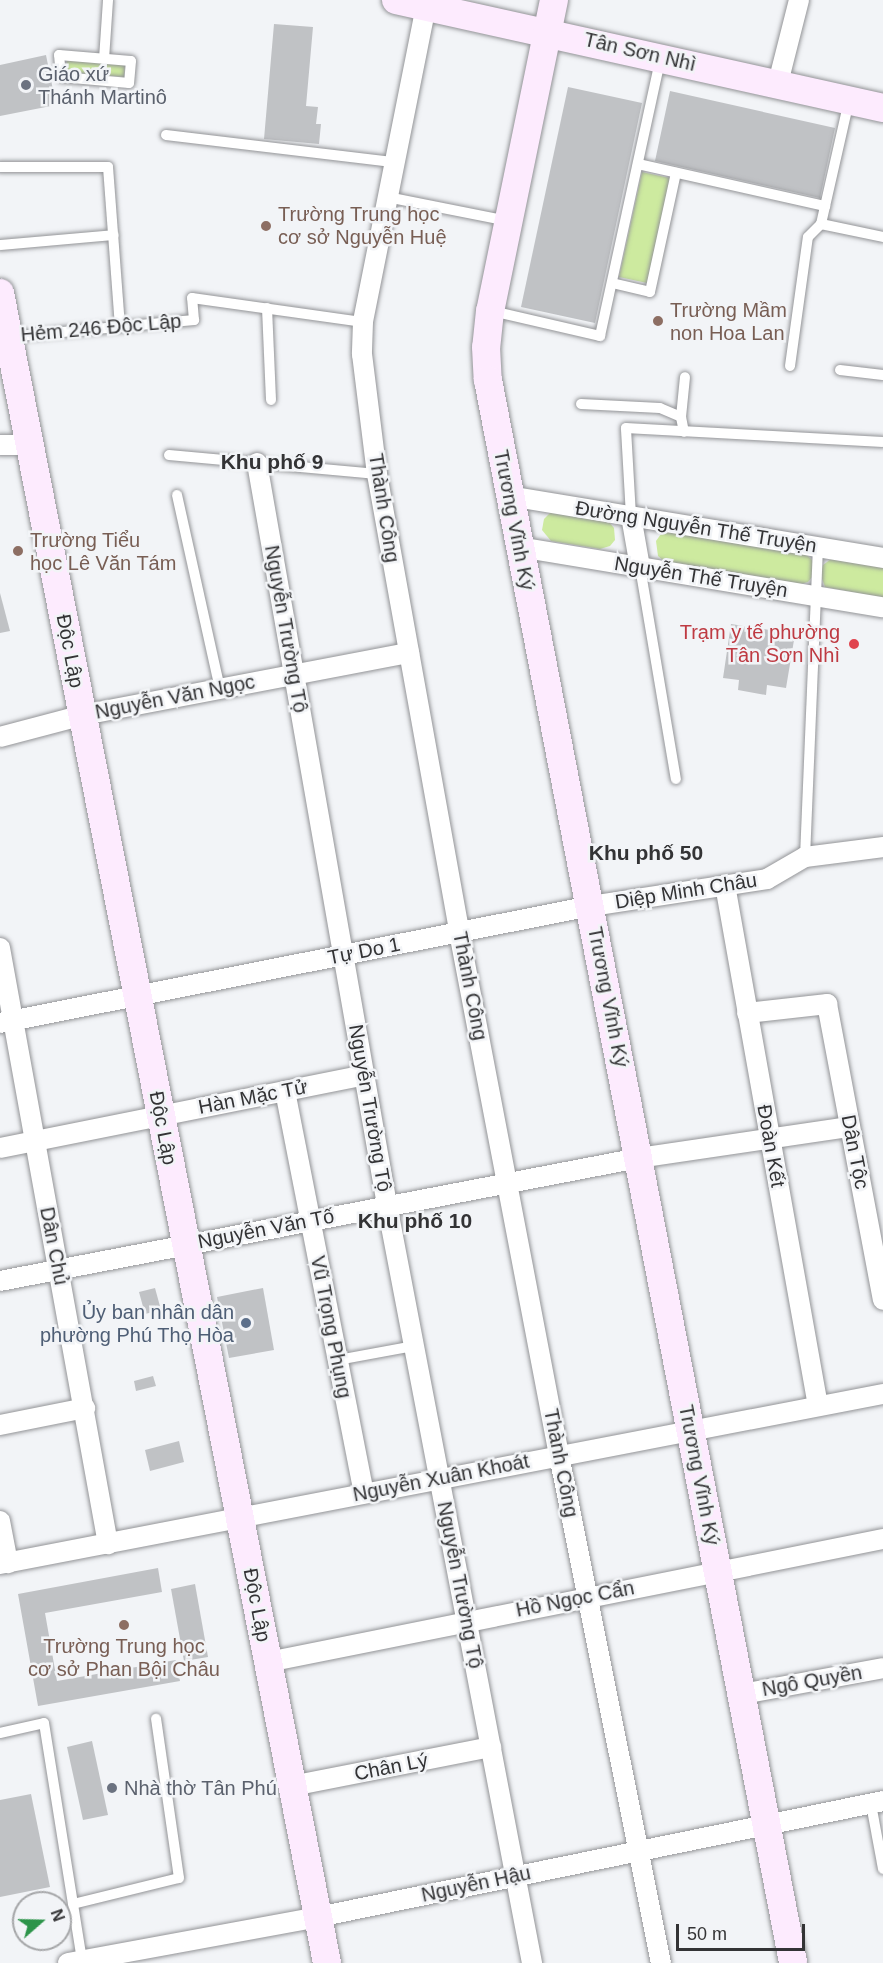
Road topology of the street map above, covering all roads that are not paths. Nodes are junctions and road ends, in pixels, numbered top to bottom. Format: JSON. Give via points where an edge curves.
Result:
{"nodes":[{"id":1,"x":108,"y":0,"type":"edge"},
{"id":2,"x":396,"y":0,"type":"edge"},
{"id":3,"x":554,"y":0,"type":"edge"},
{"id":4,"x":799,"y":0,"type":"edge"},
{"id":5,"x":426,"y":6,"type":"junction"},
{"id":6,"x":546,"y":31,"type":"junction"},
{"id":7,"x":661,"y":57,"type":"junction"},
{"id":8,"x":104,"y":58,"type":"junction"},
{"id":9,"x":778,"y":83,"type":"junction"},
{"id":10,"x":849,"y":100,"type":"junction"},
{"id":11,"x":883,"y":108,"type":"edge"},
{"id":12,"x":166,"y":135,"type":"dead end"},
{"id":13,"x":394,"y":162,"type":"junction"},
{"id":14,"x":638,"y":164,"type":"junction"},
{"id":15,"x":0,"y":167,"type":"edge"},
{"id":16,"x":676,"y":173,"type":"junction"},
{"id":17,"x":387,"y":197,"type":"junction"},
{"id":18,"x":825,"y":206,"type":"junction"},
{"id":19,"x":508,"y":221,"type":"junction"},
{"id":20,"x":821,"y":224,"type":"junction"},
{"id":21,"x":114,"y":235,"type":"junction"},
{"id":22,"x":883,"y":237,"type":"edge"},
{"id":23,"x":0,"y":245,"type":"edge"},
{"id":24,"x":612,"y":283,"type":"junction"},
{"id":25,"x":0,"y":293,"type":"edge"},
{"id":26,"x":267,"y":308,"type":"junction"},
{"id":27,"x":490,"y":311,"type":"junction"},
{"id":28,"x":363,"y":322,"type":"junction"},
{"id":29,"x":120,"y":327,"type":"junction"},
{"id":30,"x":8,"y":337,"type":"junction"},
{"id":31,"x":790,"y":366,"type":"dead end"},
{"id":32,"x":840,"y":370,"type":"dead end"},
{"id":33,"x":883,"y":375,"type":"edge"},
{"id":34,"x":685,"y":377,"type":"dead end"},
{"id":35,"x":271,"y":400,"type":"dead end"},
{"id":36,"x":581,"y":404,"type":"dead end"},
{"id":37,"x":681,"y":417,"type":"junction"},
{"id":38,"x":684,"y":432,"type":"junction"},
{"id":39,"x":883,"y":442,"type":"edge"},
{"id":40,"x":0,"y":445,"type":"edge"},
{"id":41,"x":30,"y":445,"type":"junction"},
{"id":42,"x":169,"y":455,"type":"dead end"},
{"id":43,"x":257,"y":463,"type":"junction"},
{"id":44,"x":377,"y":474,"type":"junction"},
{"id":45,"x":177,"y":495,"type":"dead end"},
{"id":46,"x":509,"y":496,"type":"junction"},
{"id":47,"x":631,"y":516,"type":"junction"},
{"id":48,"x":519,"y":547,"type":"junction"},
{"id":49,"x":818,"y":548,"type":"junction"},
{"id":50,"x":883,"y":558,"type":"edge"},
{"id":51,"x":640,"y":567,"type":"junction"},
{"id":52,"x":817,"y":596,"type":"junction"},
{"id":53,"x":883,"y":607,"type":"edge"},
{"id":54,"x":409,"y":653,"type":"junction"},
{"id":55,"x":294,"y":675,"type":"junction"},
{"id":56,"x":220,"y":689,"type":"junction"},
{"id":57,"x":82,"y":715,"type":"junction"},
{"id":58,"x":0,"y":738,"type":"edge"},
{"id":59,"x":676,"y":779,"type":"dead end"},
{"id":60,"x":883,"y":847,"type":"edge"},
{"id":61,"x":805,"y":857,"type":"junction"},
{"id":62,"x":724,"y":885,"type":"junction"},
{"id":63,"x":591,"y":906,"type":"junction"},
{"id":64,"x":459,"y":932,"type":"junction"},
{"id":65,"x":0,"y":948,"type":"edge"},
{"id":66,"x":343,"y":955,"type":"junction"},
{"id":67,"x":137,"y":995,"type":"junction"},
{"id":68,"x":747,"y":1013,"type":"junction"},
{"id":69,"x":7,"y":1022,"type":"edge"},
{"id":70,"x":364,"y":1075,"type":"junction"},
{"id":71,"x":285,"y":1091,"type":"junction"},
{"id":72,"x":161,"y":1116,"type":"junction"},
{"id":73,"x":850,"y":1127,"type":"junction"},
{"id":74,"x":770,"y":1139,"type":"junction"},
{"id":75,"x":34,"y":1141,"type":"junction"},
{"id":76,"x":0,"y":1148,"type":"edge"},
{"id":77,"x":639,"y":1158,"type":"junction"},
{"id":78,"x":507,"y":1182,"type":"junction"},
{"id":79,"x":387,"y":1205,"type":"junction"},
{"id":80,"x":310,"y":1220,"type":"junction"},
{"id":81,"x":186,"y":1245,"type":"junction"},
{"id":82,"x":58,"y":1270,"type":"junction"},
{"id":83,"x":0,"y":1281,"type":"edge"},
{"id":84,"x":883,"y":1300,"type":"edge"},
{"id":85,"x":414,"y":1346,"type":"junction"},
{"id":86,"x":338,"y":1360,"type":"junction"},
{"id":87,"x":883,"y":1394,"type":"edge"},
{"id":88,"x":818,"y":1406,"type":"junction"},
{"id":89,"x":85,"y":1408,"type":"junction"},
{"id":90,"x":0,"y":1425,"type":"edge"},
{"id":91,"x":691,"y":1429,"type":"junction"},
{"id":92,"x":559,"y":1455,"type":"junction"},
{"id":93,"x":440,"y":1479,"type":"junction"},
{"id":94,"x":364,"y":1493,"type":"junction"},
{"id":95,"x":240,"y":1518,"type":"junction"},
{"id":96,"x":0,"y":1521,"type":"edge"},
{"id":97,"x":883,"y":1539,"type":"edge"},
{"id":98,"x":108,"y":1544,"type":"junction"},
{"id":99,"x":4,"y":1563,"type":"edge"},
{"id":100,"x":718,"y":1571,"type":"junction"},
{"id":101,"x":587,"y":1596,"type":"junction"},
{"id":102,"x":467,"y":1621,"type":"junction"},
{"id":103,"x":268,"y":1662,"type":"junction"},
{"id":104,"x":883,"y":1668,"type":"edge"},
{"id":105,"x":742,"y":1694,"type":"junction"},
{"id":106,"x":156,"y":1719,"type":"dead end"},
{"id":107,"x":0,"y":1733,"type":"edge"},
{"id":108,"x":491,"y":1747,"type":"junction"},
{"id":109,"x":292,"y":1786,"type":"junction"},
{"id":110,"x":877,"y":1803,"type":"edge"},
{"id":111,"x":767,"y":1824,"type":"junction"},
{"id":112,"x":638,"y":1850,"type":"junction"},
{"id":113,"x":883,"y":1869,"type":"edge"},
{"id":114,"x":515,"y":1876,"type":"junction"},
{"id":115,"x":73,"y":1904,"type":"junction"},
{"id":116,"x":318,"y":1917,"type":"junction"},
{"id":117,"x":118,"y":1958,"type":"edge"},
{"id":118,"x":75,"y":1962,"type":"edge"},
{"id":119,"x":327,"y":1963,"type":"edge"},
{"id":120,"x":532,"y":1963,"type":"edge"},
{"id":121,"x":661,"y":1963,"type":"edge"},
{"id":122,"x":793,"y":1963,"type":"edge"}],
"edges":[{"from":1,"to":8,"type":"lane"},
{"from":2,"to":5,"type":"street","name":"Tân Sơn Nhì"},
{"from":3,"to":6,"type":"street","name":"Trương Vĩnh Ký"},
{"from":4,"to":9,"type":"street"},
{"from":5,"to":6,"type":"street","name":"Tân Sơn Nhì"},
{"from":5,"to":13,"type":"street","name":"Thành Công"},
{"from":6,"to":7,"type":"street","name":"Tân Sơn Nhì"},
{"from":6,"to":19,"type":"street","name":"Trương Vĩnh Ký"},
{"from":7,"to":9,"type":"street","name":"Tân Sơn Nhì"},
{"from":7,"to":14,"type":"lane"},
{"from":8,"to":8,"type":"lane","via":[[59,55],[61,77],[129,83],[131,61]]},
{"from":9,"to":10,"type":"street","name":"Tân Sơn Nhì"},
{"from":10,"to":11,"type":"street","name":"Tân Sơn Nhì"},
{"from":10,"to":18,"type":"lane"},
{"from":12,"to":13,"type":"lane"},
{"from":13,"to":17,"type":"street","name":"Thành Công"},
{"from":14,"to":16,"type":"lane"},
{"from":14,"to":24,"type":"lane"},
{"from":15,"to":21,"type":"lane","via":[[108,167]]},
{"from":16,"to":18,"type":"lane"},
{"from":16,"to":24,"type":"lane","via":[[650,292]]},
{"from":17,"to":19,"type":"lane"},
{"from":17,"to":28,"type":"street","name":"Thành Công"},
{"from":18,"to":20,"type":"lane"},
{"from":19,"to":27,"type":"street","name":"Trương Vĩnh Ký"},
{"from":20,"to":22,"type":"lane"},
{"from":20,"to":31,"type":"lane","via":[[808,237]]},
{"from":21,"to":23,"type":"lane"},
{"from":21,"to":29,"type":"lane"},
{"from":24,"to":27,"type":"lane","via":[[600,336]]},
{"from":25,"to":30,"type":"street","name":"Độc Lập"},
{"from":26,"to":28,"type":"lane"},
{"from":26,"to":29,"type":"lane","name":"Hẻm 246 Độc Lập","via":[[192,298],[194,320]]},
{"from":26,"to":35,"type":"lane"},
{"from":27,"to":46,"type":"street","name":"Trương Vĩnh Ký","via":[[488,380]]},
{"from":28,"to":44,"type":"street","name":"Thành Công","via":[[362,354]]},
{"from":29,"to":30,"type":"lane","name":"Hẻm 246 Độc Lập"},
{"from":30,"to":41,"type":"street","name":"Độc Lập"},
{"from":32,"to":33,"type":"lane"},
{"from":34,"to":37,"type":"lane"},
{"from":36,"to":37,"type":"lane","via":[[660,408]]},
{"from":37,"to":38,"type":"lane"},
{"from":38,"to":39,"type":"lane"},
{"from":38,"to":47,"type":"lane","via":[[626,428]]},
{"from":40,"to":41,"type":"street"},
{"from":41,"to":57,"type":"street","name":"Độc Lập"},
{"from":42,"to":43,"type":"lane"},
{"from":43,"to":44,"type":"lane"},
{"from":43,"to":55,"type":"street","name":"Nguyễn Trường Tộ"},
{"from":44,"to":54,"type":"street","name":"Thành Công"},
{"from":45,"to":56,"type":"lane"},
{"from":46,"to":47,"type":"street","name":"Đường Nguyễn Thế Truyện"},
{"from":46,"to":48,"type":"street","name":"Trương Vĩnh Ký"},
{"from":47,"to":49,"type":"street","name":"Đường Nguyễn Thế Truyện"},
{"from":47,"to":51,"type":"street"},
{"from":48,"to":51,"type":"street","name":"Nguyễn Thế Truyện"},
{"from":48,"to":63,"type":"street","name":"Trương Vĩnh Ký"},
{"from":49,"to":50,"type":"street","name":"Đường Nguyễn Thế Truyện"},
{"from":49,"to":52,"type":"lane"},
{"from":51,"to":52,"type":"street","name":"Nguyễn Thế Truyện"},
{"from":51,"to":59,"type":"lane"},
{"from":52,"to":53,"type":"street","name":"Nguyễn Thế Truyện"},
{"from":52,"to":61,"type":"lane"},
{"from":54,"to":55,"type":"street","name":"Nguyễn Văn Ngọc"},
{"from":54,"to":64,"type":"street","name":"Thành Công"},
{"from":55,"to":56,"type":"street","name":"Nguyễn Văn Ngọc"},
{"from":55,"to":66,"type":"street","name":"Nguyễn Trường Tộ"},
{"from":56,"to":57,"type":"street","name":"Nguyễn Văn Ngọc"},
{"from":57,"to":58,"type":"street","name":"Nguyễn Văn Ngọc"},
{"from":57,"to":67,"type":"street","name":"Độc Lập"},
{"from":60,"to":61,"type":"street","name":"Diệp Minh Châu"},
{"from":61,"to":62,"type":"street","name":"Diệp Minh Châu","via":[[767,879]]},
{"from":62,"to":63,"type":"street","name":"Diệp Minh Châu"},
{"from":62,"to":68,"type":"street","name":"Đoàn Kết"},
{"from":63,"to":64,"type":"street","name":"Tự Do 1"},
{"from":63,"to":77,"type":"street","name":"Trương Vĩnh Ký"},
{"from":64,"to":66,"type":"street","name":"Tự Do 1"},
{"from":64,"to":78,"type":"street","name":"Thành Công"},
{"from":65,"to":69,"type":"street","name":"Dân Chủ"},
{"from":66,"to":67,"type":"street","name":"Tự Do 1"},
{"from":66,"to":70,"type":"street","name":"Nguyễn Trường Tộ"},
{"from":67,"to":69,"type":"street","name":"Tự Do 1"},
{"from":67,"to":72,"type":"street","name":"Độc Lập"},
{"from":68,"to":73,"type":"street","name":"Dân Tộc","via":[[827,1004]]},
{"from":68,"to":74,"type":"street","name":"Đoàn Kết"},
{"from":69,"to":75,"type":"street","name":"Dân Chủ"},
{"from":70,"to":71,"type":"street","name":"Hàn Mặc Tử"},
{"from":70,"to":79,"type":"street","name":"Nguyễn Trường Tộ"},
{"from":71,"to":72,"type":"street","name":"Hàn Mặc Tử"},
{"from":71,"to":80,"type":"street","name":"Vũ Trọng Phụng"},
{"from":72,"to":75,"type":"street","name":"Hàn Mặc Tử"},
{"from":72,"to":81,"type":"street","name":"Độc Lập"},
{"from":73,"to":74,"type":"street","name":"Nguyễn Văn Tố"},
{"from":73,"to":84,"type":"street","name":"Dân Tộc"},
{"from":74,"to":77,"type":"street","name":"Nguyễn Văn Tố"},
{"from":74,"to":88,"type":"street","name":"Đoàn Kết"},
{"from":75,"to":76,"type":"street","name":"Hàn Mặc Tử"},
{"from":75,"to":82,"type":"street","name":"Dân Chủ"},
{"from":77,"to":78,"type":"street","name":"Nguyễn Văn Tố"},
{"from":77,"to":91,"type":"street","name":"Trương Vĩnh Ký"},
{"from":78,"to":79,"type":"street","name":"Nguyễn Văn Tố"},
{"from":78,"to":92,"type":"street","name":"Thành Công"},
{"from":79,"to":80,"type":"street","name":"Nguyễn Văn Tố"},
{"from":79,"to":85,"type":"street","name":"Nguyễn Trường Tộ"},
{"from":80,"to":81,"type":"street","name":"Nguyễn Văn Tố"},
{"from":80,"to":86,"type":"street","name":"Vũ Trọng Phụng"},
{"from":81,"to":82,"type":"street","name":"Nguyễn Văn Tố"},
{"from":81,"to":95,"type":"street","name":"Độc Lập"},
{"from":82,"to":83,"type":"street","name":"Nguyễn Văn Tố"},
{"from":82,"to":89,"type":"street","name":"Dân Chủ"},
{"from":85,"to":86,"type":"lane"},
{"from":85,"to":93,"type":"street","name":"Nguyễn Trường Tộ"},
{"from":86,"to":94,"type":"street","name":"Vũ Trọng Phụng"},
{"from":87,"to":88,"type":"street","name":"Nguyễn Xuân Khoát"},
{"from":88,"to":91,"type":"street","name":"Nguyễn Xuân Khoát"},
{"from":89,"to":90,"type":"street"},
{"from":89,"to":98,"type":"street","name":"Dân Chủ"},
{"from":91,"to":92,"type":"street","name":"Nguyễn Xuân Khoát"},
{"from":91,"to":100,"type":"street","name":"Trương Vĩnh Ký"},
{"from":92,"to":93,"type":"street","name":"Nguyễn Xuân Khoát"},
{"from":92,"to":101,"type":"street","name":"Thành Công"},
{"from":93,"to":94,"type":"street","name":"Nguyễn Xuân Khoát"},
{"from":93,"to":102,"type":"street","name":"Nguyễn Trường Tộ"},
{"from":94,"to":95,"type":"street","name":"Nguyễn Xuân Khoát"},
{"from":95,"to":98,"type":"street","name":"Nguyễn Xuân Khoát"},
{"from":95,"to":103,"type":"street","name":"Độc Lập"},
{"from":96,"to":99,"type":"street"},
{"from":97,"to":100,"type":"street","name":"Hồ Ngọc Cẩn"},
{"from":98,"to":99,"type":"street","name":"Nguyễn Xuân Khoát"},
{"from":100,"to":101,"type":"street","name":"Hồ Ngọc Cẩn"},
{"from":100,"to":105,"type":"street","name":"Trương Vĩnh Ký"},
{"from":101,"to":102,"type":"street","name":"Hồ Ngọc Cẩn"},
{"from":101,"to":112,"type":"street","name":"Thành Công"},
{"from":102,"to":103,"type":"street","name":"Hồ Ngọc Cẩn"},
{"from":102,"to":108,"type":"street","name":"Nguyễn Trường Tộ"},
{"from":103,"to":109,"type":"street","name":"Độc Lập"},
{"from":104,"to":105,"type":"street","name":"Ngô Quyền"},
{"from":105,"to":111,"type":"street","name":"Trương Vĩnh Ký"},
{"from":106,"to":115,"type":"lane","via":[[179,1878]]},
{"from":107,"to":115,"type":"lane","via":[[44,1723]]},
{"from":108,"to":109,"type":"street","name":"Chân Lý"},
{"from":108,"to":114,"type":"street","name":"Nguyễn Trường Tộ"},
{"from":109,"to":116,"type":"street","name":"Độc Lập"},
{"from":110,"to":111,"type":"street","name":"Nguyễn Hậu"},
{"from":110,"to":113,"type":"lane"},
{"from":111,"to":112,"type":"street","name":"Nguyễn Hậu"},
{"from":111,"to":122,"type":"street","name":"Trương Vĩnh Ký"},
{"from":112,"to":114,"type":"street","name":"Nguyễn Hậu"},
{"from":112,"to":121,"type":"street","name":"Thành Công"},
{"from":114,"to":116,"type":"street","name":"Nguyễn Hậu"},
{"from":114,"to":120,"type":"street","name":"Nguyễn Trường Tộ"},
{"from":115,"to":118,"type":"lane"},
{"from":116,"to":117,"type":"street","name":"Nguyễn Hậu"},
{"from":116,"to":119,"type":"street","name":"Độc Lập"},
{"from":117,"to":118,"type":"street","name":"Nguyễn Hậu"}]}
